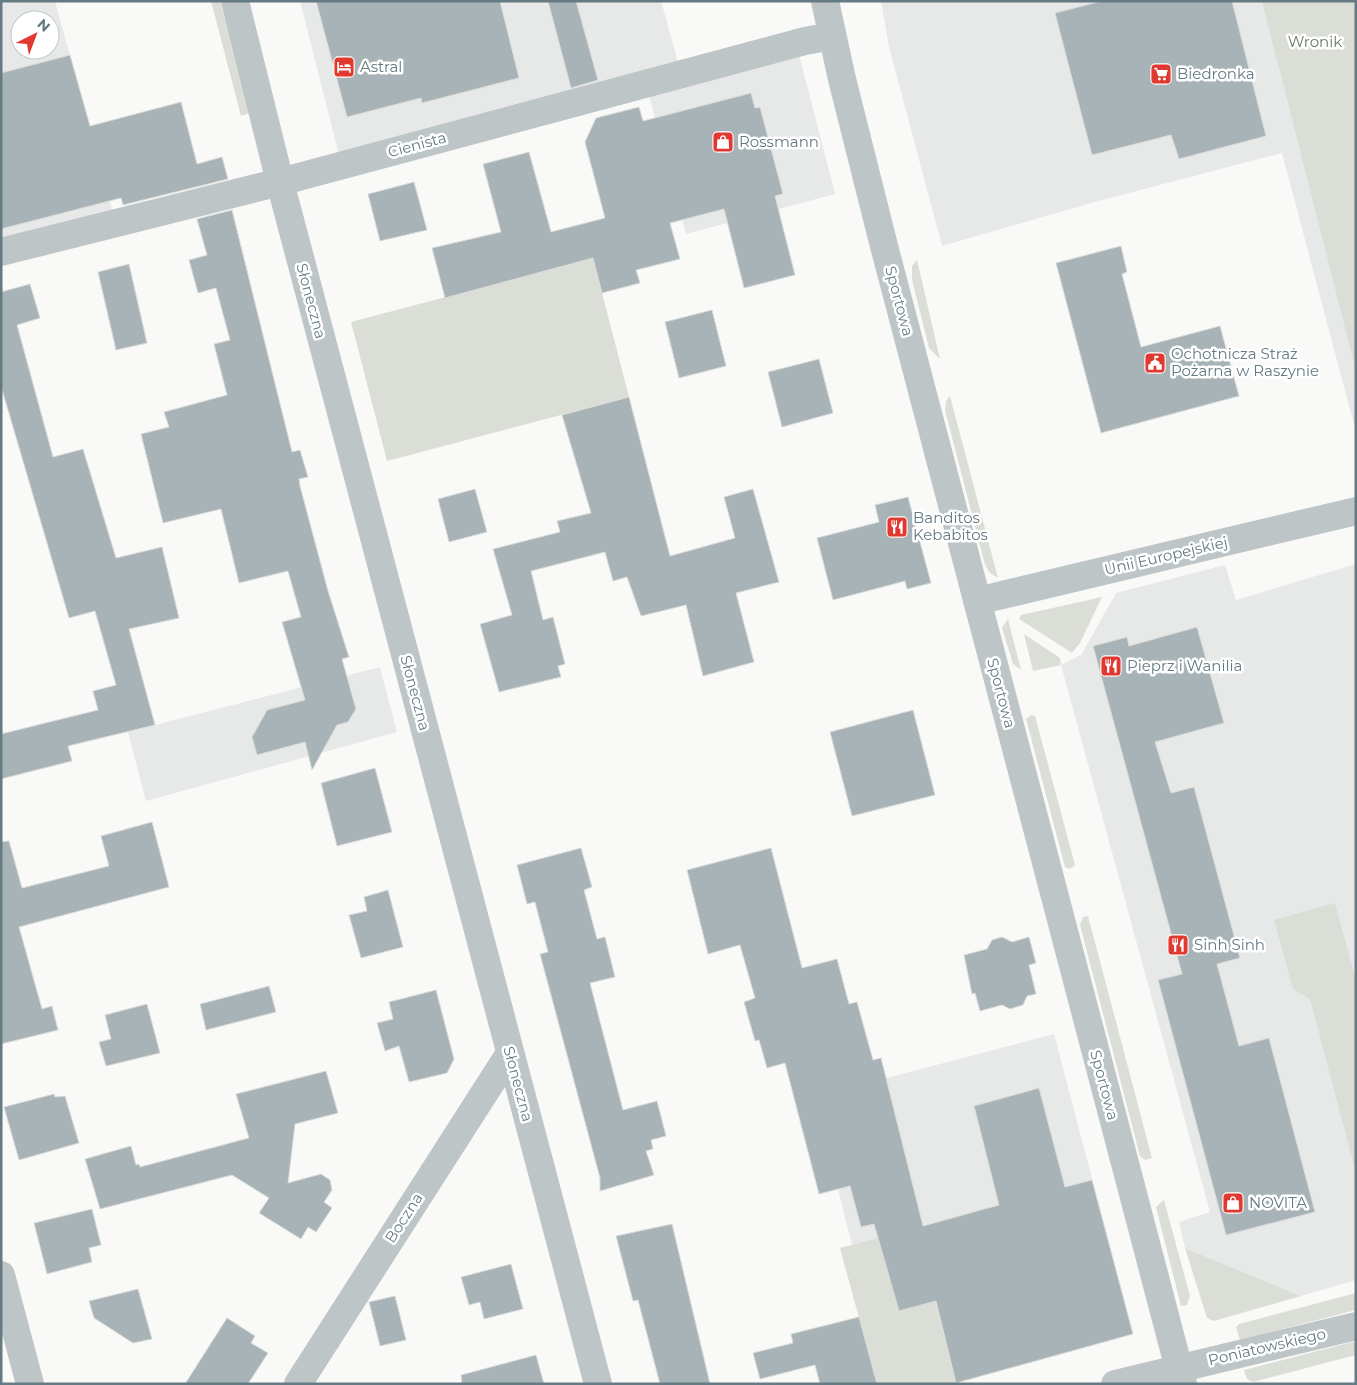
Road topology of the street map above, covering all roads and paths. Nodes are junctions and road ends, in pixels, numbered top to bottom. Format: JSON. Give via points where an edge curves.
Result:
{"nodes":[{"id":1,"x":235,"y":1,"type":"edge"},
{"id":2,"x":826,"y":1,"type":"edge"},
{"id":3,"x":832,"y":36,"type":"junction"},
{"id":4,"x":280,"y":182,"type":"junction"},
{"id":5,"x":1,"y":252,"type":"edge"},
{"id":6,"x":1356,"y":511,"type":"edge"},
{"id":7,"x":977,"y":601,"type":"junction"},
{"id":8,"x":510,"y":1053,"type":"junction"},
{"id":9,"x":1,"y":1275,"type":"edge"},
{"id":10,"x":1356,"y":1326,"type":"edge"},
{"id":11,"x":1181,"y":1376,"type":"edge"},
{"id":12,"x":30,"y":1384,"type":"edge"},
{"id":13,"x":298,"y":1384,"type":"edge"},
{"id":14,"x":598,"y":1384,"type":"edge"},
{"id":15,"x":1115,"y":1384,"type":"edge"}],
"edges":[{"from":1,"to":4,"type":"street","name":"Słoneczna"},
{"from":2,"to":3,"type":"street","name":"Sportowa"},
{"from":3,"to":4,"type":"street","name":"Cienista"},
{"from":3,"to":7,"type":"street","name":"Sportowa"},
{"from":4,"to":5,"type":"street","name":"Cienista"},
{"from":4,"to":8,"type":"street","name":"Słoneczna"},
{"from":6,"to":7,"type":"street","name":"Unii Europejskiej"},
{"from":7,"to":11,"type":"street","name":"Sportowa"},
{"from":8,"to":13,"type":"street","name":"Boczna"},
{"from":8,"to":14,"type":"street","name":"Słoneczna"},
{"from":9,"to":12,"type":"street"},
{"from":10,"to":11,"type":"street","name":"Poniatowskiego"},
{"from":11,"to":15,"type":"street","name":"Poniatowskiego"}]}
